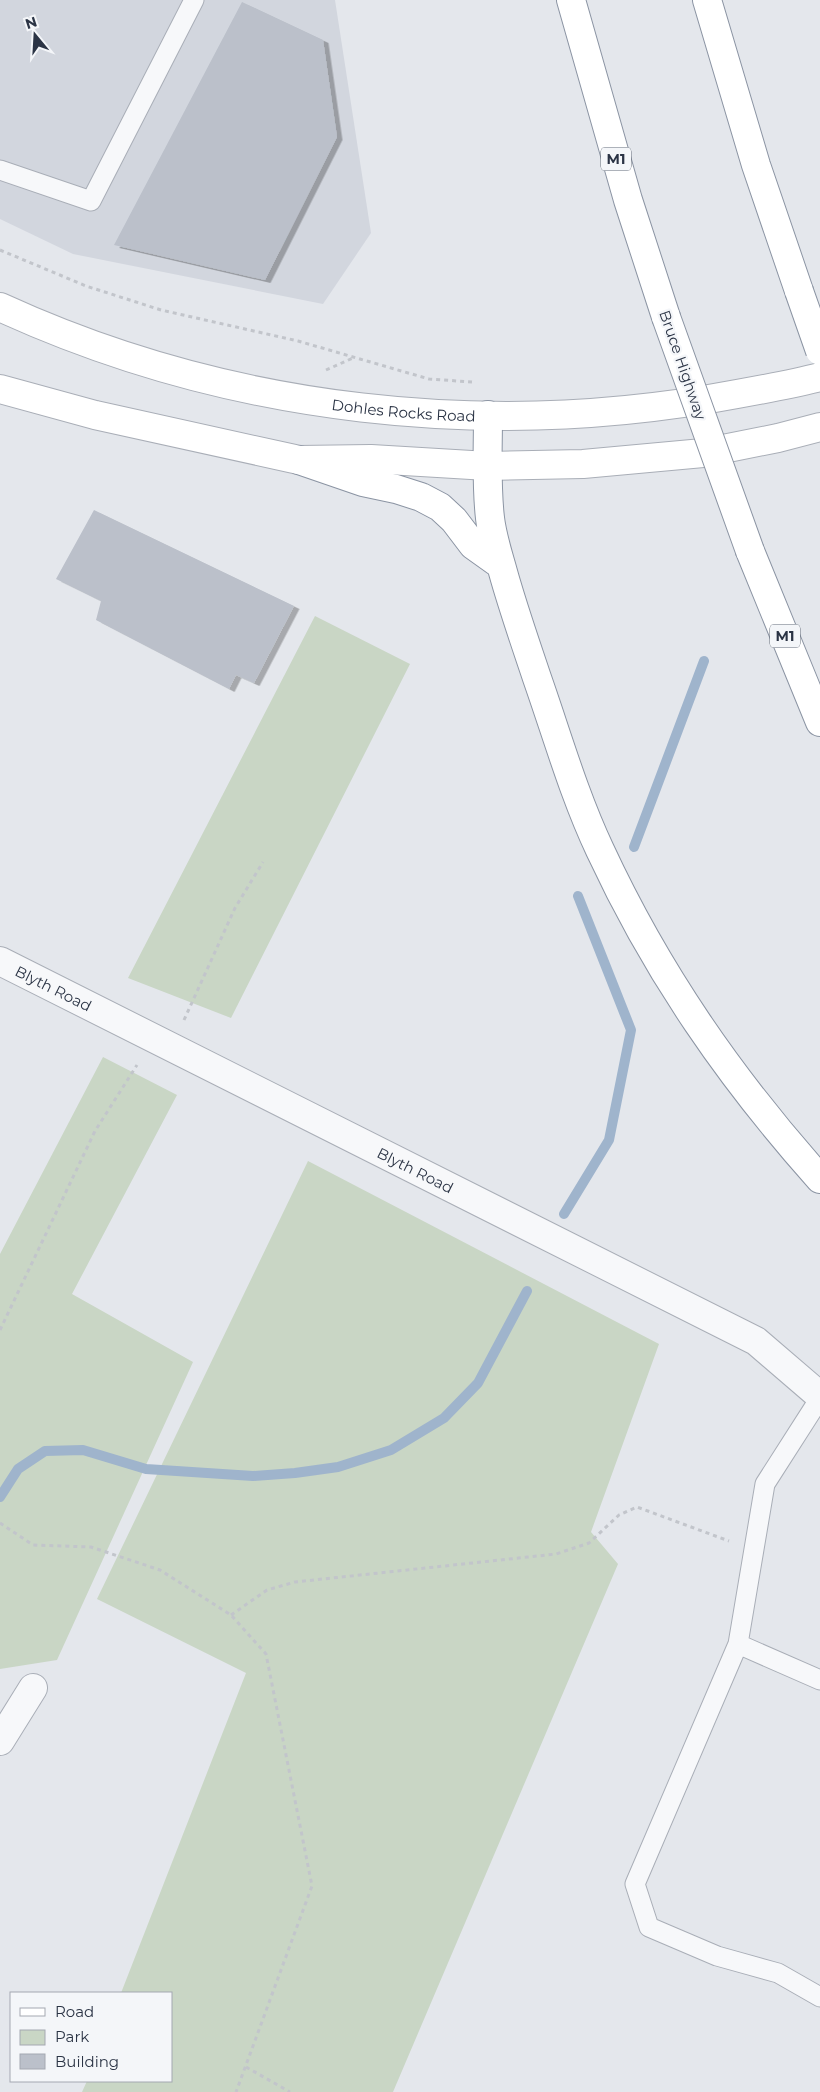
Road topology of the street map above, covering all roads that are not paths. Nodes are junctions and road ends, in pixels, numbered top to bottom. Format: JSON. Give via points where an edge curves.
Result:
{"nodes":[{"id":1,"x":194,"y":0,"type":"edge"},
{"id":2,"x":571,"y":0,"type":"edge"},
{"id":3,"x":707,"y":0,"type":"edge"},
{"id":4,"x":0,"y":170,"type":"edge"},
{"id":5,"x":0,"y":307,"type":"edge"},
{"id":6,"x":820,"y":352,"type":"edge"},
{"id":7,"x":820,"y":377,"type":"edge"},
{"id":8,"x":0,"y":389,"type":"edge"},
{"id":9,"x":488,"y":416,"type":"junction"},
{"id":10,"x":820,"y":427,"type":"edge"},
{"id":11,"x":299,"y":460,"type":"junction"},
{"id":12,"x":488,"y":466,"type":"junction"},
{"id":13,"x":501,"y":565,"type":"junction"},
{"id":14,"x":820,"y":722,"type":"edge"},
{"id":15,"x":0,"y":962,"type":"edge"},
{"id":16,"x":820,"y":1179,"type":"edge"},
{"id":17,"x":820,"y":1397,"type":"edge"},
{"id":18,"x":738,"y":1644,"type":"junction"},
{"id":19,"x":820,"y":1680,"type":"edge"},
{"id":20,"x":33,"y":1688,"type":"dead end"},
{"id":21,"x":1,"y":1736,"type":"edge"},
{"id":22,"x":820,"y":1997,"type":"edge"}],
"edges":[{"from":1,"to":4,"type":"lane","via":[[91,201]]},
{"from":2,"to":14,"type":"main road","name":"Bruce Highway","number":"M1","bridge":true,"via":[[628,200],[666,317],[750,550]]},
{"from":3,"to":6,"type":"main road","bridge":true,"via":[[756,165]]},
{"from":5,"to":9,"type":"main road","name":"Dohles Rocks Road","via":[[107,351],[268,393],[373,409]]},
{"from":7,"to":9,"type":"main road","name":"Dohles Rocks Road","via":[[701,401],[644,408]]},
{"from":8,"to":11,"type":"main road","via":[[95,415]]},
{"from":9,"to":12,"type":"main road"},
{"from":10,"to":12,"type":"main road","via":[[703,453],[583,464]]},
{"from":11,"to":12,"type":"main road","via":[[371,459]]},
{"from":11,"to":13,"type":"main road","via":[[412,495],[440,507],[473,545]]},
{"from":12,"to":13,"type":"main road","via":[[490,520]]},
{"from":13,"to":16,"type":"main road","via":[[582,807],[628,906],[686,1007],[723,1062]]},
{"from":15,"to":17,"type":"street","name":"Blyth Road","via":[[756,1341]]},
{"from":17,"to":18,"type":"lane","via":[[765,1484]]},
{"from":18,"to":19,"type":"lane"},
{"from":18,"to":22,"type":"lane","via":[[635,1884],[649,1927],[717,1956],[778,1973]]},
{"from":20,"to":21,"type":"street"}]}
